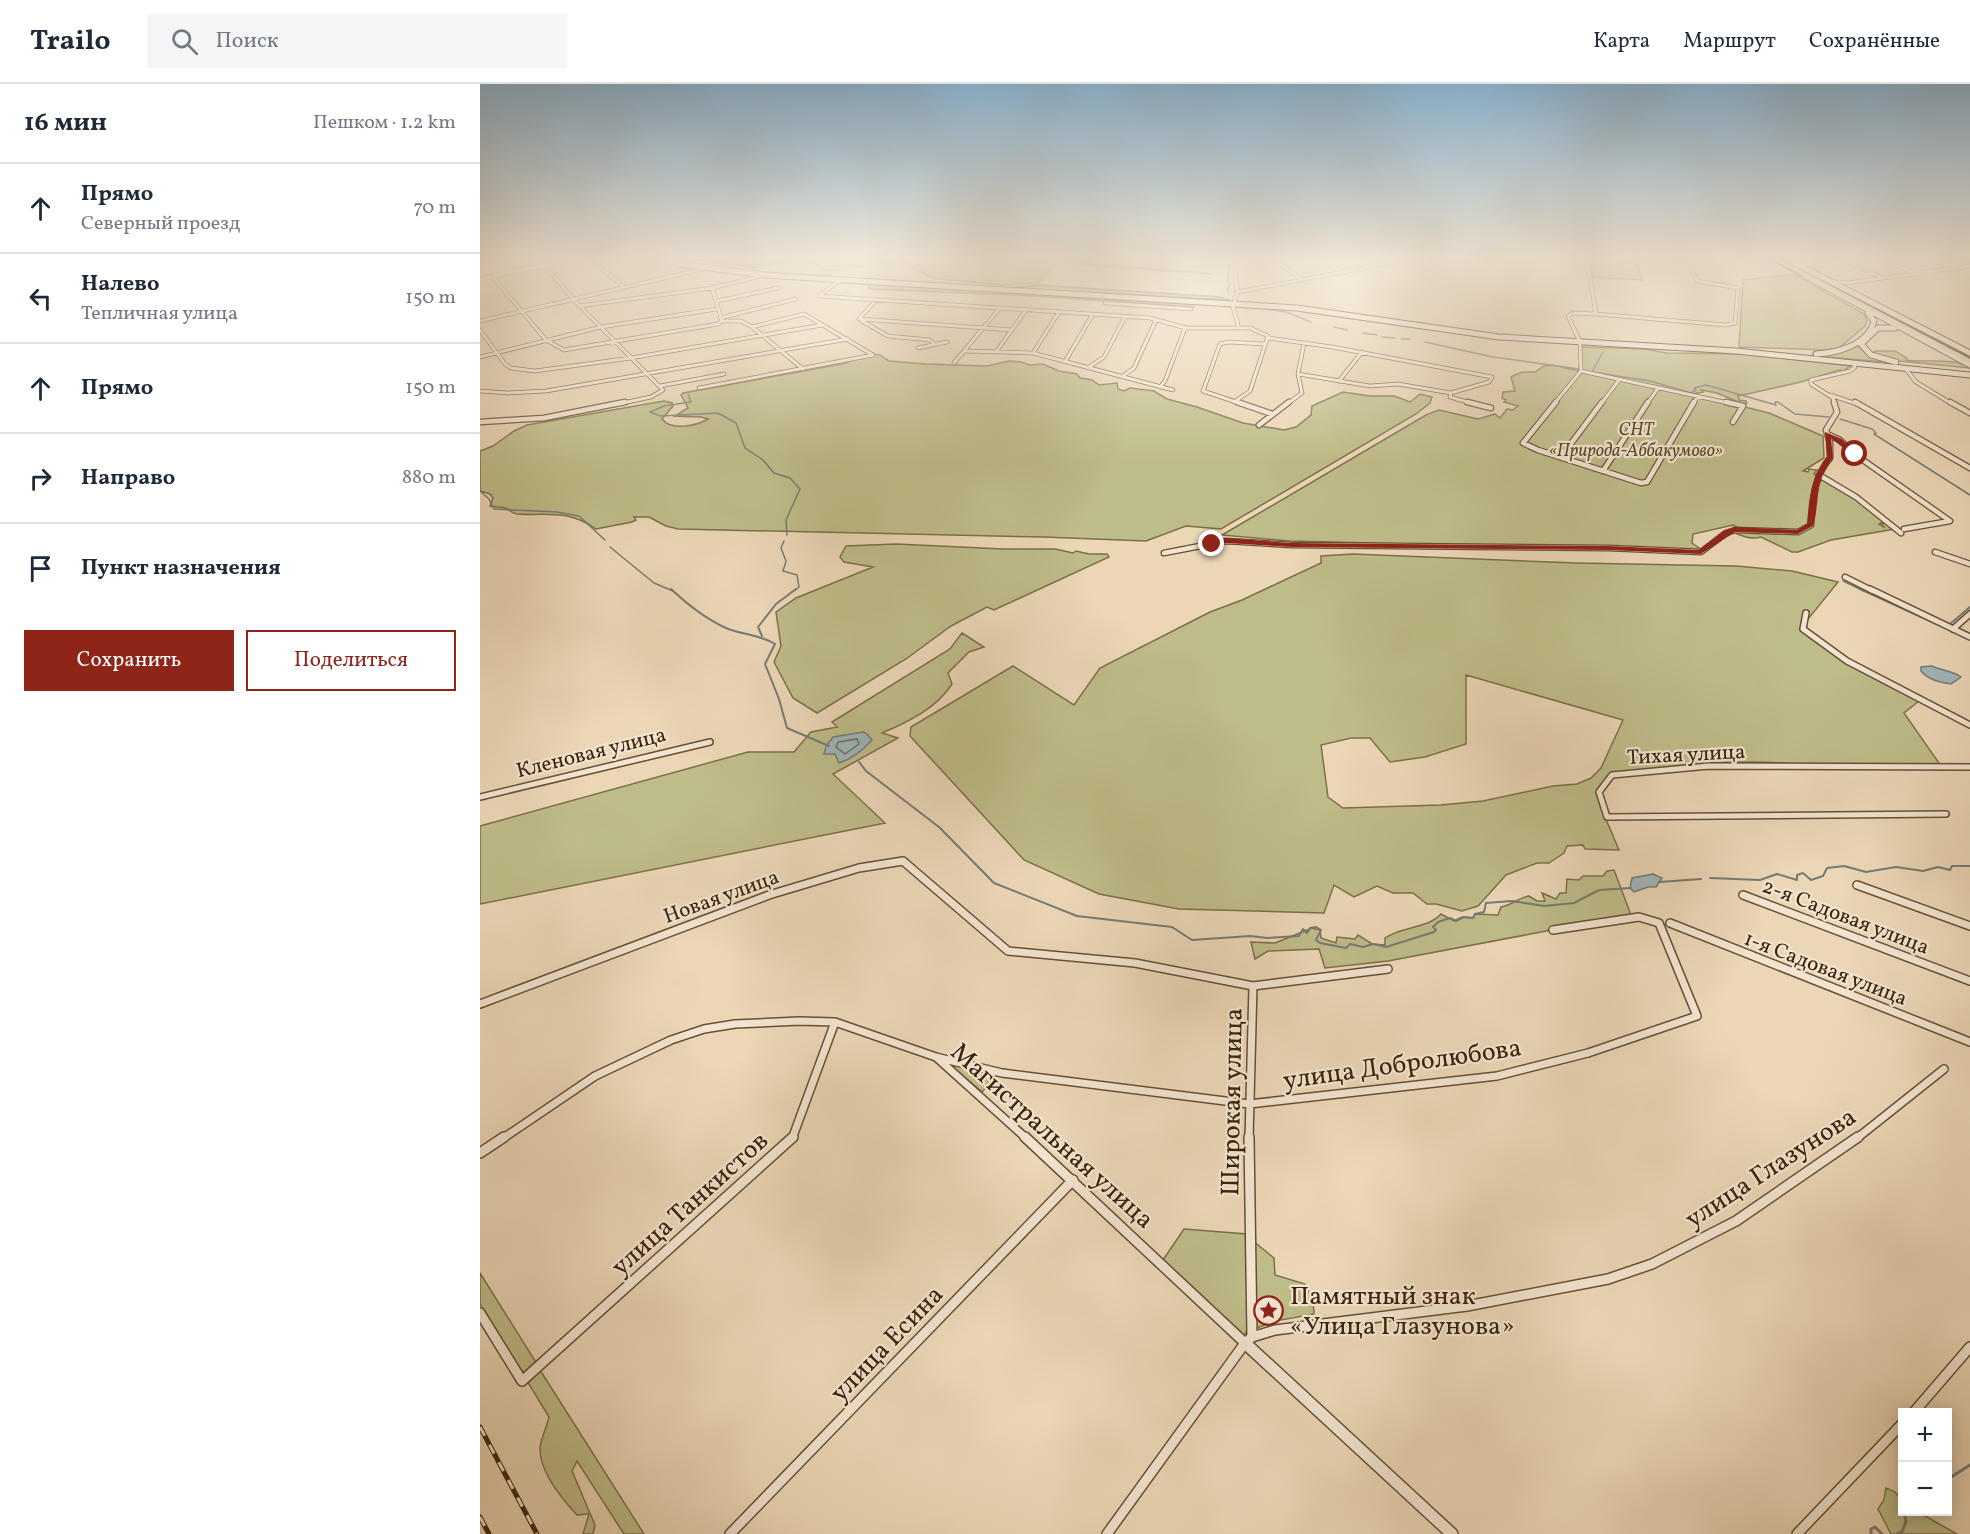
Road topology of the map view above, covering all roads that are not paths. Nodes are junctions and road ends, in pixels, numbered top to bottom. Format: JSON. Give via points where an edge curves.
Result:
{"nodes":[{"id":1,"x":534,"y":326,"type":"edge"},
{"id":2,"x":610,"y":326,"type":"edge"},
{"id":3,"x":697,"y":326,"type":"edge"},
{"id":4,"x":757,"y":326,"type":"edge"},
{"id":5,"x":818,"y":326,"type":"edge"},
{"id":6,"x":823,"y":326,"type":"edge"},
{"id":7,"x":870,"y":326,"type":"edge"},
{"id":8,"x":951,"y":326,"type":"edge"},
{"id":9,"x":985,"y":326,"type":"edge"},
{"id":10,"x":1015,"y":326,"type":"edge"},
{"id":11,"x":1050,"y":326,"type":"edge"},
{"id":12,"x":1086,"y":326,"type":"edge"},
{"id":13,"x":1122,"y":326,"type":"edge"},
{"id":14,"x":1153,"y":326,"type":"edge"},
{"id":15,"x":1177,"y":326,"type":"edge"},
{"id":16,"x":1226,"y":326,"type":"edge"},
{"id":17,"x":1240,"y":326,"type":"edge"},
{"id":18,"x":1416,"y":326,"type":"edge"},
{"id":19,"x":1573,"y":326,"type":"edge"},
{"id":20,"x":1874,"y":326,"type":"edge"},
{"id":21,"x":1896,"y":326,"type":"edge"},
{"id":22,"x":1902,"y":326,"type":"edge"},
{"id":23,"x":1904,"y":326,"type":"edge"},
{"id":24,"x":1912,"y":326,"type":"edge"},
{"id":25,"x":601,"y":327,"type":"junction"},
{"id":26,"x":752,"y":327,"type":"joint"},
{"id":27,"x":983,"y":328,"type":"junction"},
{"id":28,"x":1185,"y":328,"type":"junction"},
{"id":29,"x":480,"y":330,"type":"edge"},
{"id":30,"x":1012,"y":330,"type":"junction"},
{"id":31,"x":1910,"y":333,"type":"junction"},
{"id":32,"x":761,"y":336,"type":"junction"},
{"id":33,"x":1268,"y":338,"type":"junction"},
{"id":34,"x":848,"y":339,"type":"junction"},
{"id":35,"x":546,"y":340,"type":"junction"},
{"id":36,"x":615,"y":342,"type":"junction"},
{"id":37,"x":947,"y":342,"type":"dead end"},
{"id":38,"x":1580,"y":342,"type":"junction"},
{"id":39,"x":1304,"y":343,"type":"junction"},
{"id":40,"x":1264,"y":344,"type":"junction"},
{"id":41,"x":935,"y":345,"type":"junction"},
{"id":42,"x":918,"y":348,"type":"dead end"},
{"id":43,"x":781,"y":351,"type":"junction"},
{"id":44,"x":964,"y":351,"type":"junction"},
{"id":45,"x":1736,"y":351,"type":"junction"},
{"id":46,"x":996,"y":352,"type":"junction"},
{"id":47,"x":1362,"y":352,"type":"junction"},
{"id":48,"x":497,"y":353,"type":"junction"},
{"id":49,"x":1033,"y":353,"type":"junction"},
{"id":50,"x":1768,"y":353,"type":"junction"},
{"id":51,"x":480,"y":357,"type":"edge"},
{"id":52,"x":631,"y":358,"type":"junction"},
{"id":53,"x":1066,"y":360,"type":"junction"},
{"id":54,"x":1970,"y":361,"type":"edge"},
{"id":55,"x":954,"y":363,"type":"dead end"},
{"id":56,"x":1854,"y":363,"type":"junction"},
{"id":57,"x":1913,"y":366,"type":"junction"},
{"id":58,"x":1089,"y":367,"type":"junction"},
{"id":59,"x":1905,"y":368,"type":"junction"},
{"id":60,"x":803,"y":369,"type":"junction"},
{"id":61,"x":1581,"y":371,"type":"junction"},
{"id":62,"x":646,"y":374,"type":"junction"},
{"id":63,"x":724,"y":374,"type":"dead end"},
{"id":64,"x":1298,"y":374,"type":"junction"},
{"id":65,"x":1970,"y":375,"type":"edge"},
{"id":66,"x":1123,"y":376,"type":"junction"},
{"id":67,"x":1619,"y":380,"type":"junction"},
{"id":68,"x":1339,"y":381,"type":"junction"},
{"id":69,"x":660,"y":386,"type":"junction"},
{"id":70,"x":1160,"y":387,"type":"junction"},
{"id":71,"x":699,"y":388,"type":"dead end"},
{"id":72,"x":1658,"y":388,"type":"junction"},
{"id":73,"x":1173,"y":390,"type":"dead end"},
{"id":74,"x":480,"y":391,"type":"edge"},
{"id":75,"x":1451,"y":393,"type":"junction"},
{"id":76,"x":1829,"y":394,"type":"junction"},
{"id":77,"x":1698,"y":396,"type":"junction"},
{"id":78,"x":1234,"y":402,"type":"junction"},
{"id":79,"x":1491,"y":408,"type":"dead end"},
{"id":80,"x":1970,"y":413,"type":"edge"},
{"id":81,"x":1272,"y":414,"type":"junction"},
{"id":82,"x":480,"y":422,"type":"edge"},
{"id":83,"x":1733,"y":422,"type":"dead end"},
{"id":84,"x":1259,"y":425,"type":"dead end"},
{"id":85,"x":1827,"y":432,"type":"junction"},
{"id":86,"x":1561,"y":457,"type":"junction"},
{"id":87,"x":1970,"y":468,"type":"edge"},
{"id":88,"x":1603,"y":471,"type":"junction"},
{"id":89,"x":1819,"y":475,"type":"junction"},
{"id":90,"x":1935,"y":552,"type":"dead end"},
{"id":91,"x":1164,"y":553,"type":"dead end"},
{"id":92,"x":1970,"y":564,"type":"edge"},
{"id":93,"x":1845,"y":577,"type":"dead end"},
{"id":94,"x":1806,"y":613,"type":"dead end"},
{"id":95,"x":1970,"y":614,"type":"edge"},
{"id":96,"x":1953,"y":629,"type":"junction"},
{"id":97,"x":1970,"y":637,"type":"edge"},
{"id":98,"x":1970,"y":725,"type":"edge"},
{"id":99,"x":710,"y":742,"type":"dead end"},
{"id":100,"x":1970,"y":767,"type":"edge"},
{"id":101,"x":480,"y":797,"type":"edge"},
{"id":102,"x":1946,"y":814,"type":"dead end"},
{"id":103,"x":1857,"y":885,"type":"dead end"},
{"id":104,"x":1743,"y":895,"type":"dead end"},
{"id":105,"x":963,"y":913,"type":"joint"},
{"id":106,"x":1670,"y":923,"type":"dead end"},
{"id":107,"x":1970,"y":926,"type":"edge"},
{"id":108,"x":1553,"y":930,"type":"dead end"},
{"id":109,"x":1388,"y":969,"type":"dead end"},
{"id":110,"x":1970,"y":981,"type":"edge"},
{"id":111,"x":1253,"y":986,"type":"junction"},
{"id":112,"x":480,"y":1004,"type":"edge"},
{"id":113,"x":834,"y":1022,"type":"junction"},
{"id":114,"x":1970,"y":1041,"type":"edge"},
{"id":115,"x":936,"y":1057,"type":"junction"},
{"id":116,"x":1944,"y":1069,"type":"dead end"},
{"id":117,"x":1249,"y":1104,"type":"junction"},
{"id":118,"x":480,"y":1153,"type":"edge"},
{"id":119,"x":1073,"y":1180,"type":"junction"},
{"id":120,"x":480,"y":1313,"type":"edge"},
{"id":121,"x":1249,"y":1340,"type":"junction"},
{"id":122,"x":1970,"y":1347,"type":"edge"},
{"id":123,"x":1918,"y":1408,"type":"edge"},
{"id":124,"x":1898,"y":1428,"type":"edge"},
{"id":125,"x":730,"y":1534,"type":"edge"},
{"id":126,"x":1107,"y":1534,"type":"edge"},
{"id":127,"x":1452,"y":1534,"type":"edge"},
{"id":128,"x":1797,"y":1534,"type":"edge"}],
"edges":[{"from":1,"to":35,"type":"street"},
{"from":2,"to":25,"type":"street"},
{"from":3,"to":36,"type":"street"},
{"from":4,"to":26,"type":"street"},
{"from":5,"to":32,"type":"street"},
{"from":6,"to":34,"type":"street"},
{"from":7,"to":41,"type":"street","via":[[888,336],[930,340]]},
{"from":8,"to":27,"type":"street"},
{"from":9,"to":27,"type":"street"},
{"from":10,"to":30,"type":"street"},
{"from":11,"to":49,"type":"street"},
{"from":12,"to":53,"type":"street"},
{"from":13,"to":58,"type":"street","via":[[1104,357]]},
{"from":14,"to":66,"type":"street","via":[[1134,368]]},
{"from":15,"to":28,"type":"street"},
{"from":16,"to":28,"type":"street"},
{"from":17,"to":33,"type":"street","via":[[1260,331]]},
{"from":18,"to":38,"type":"main road","via":[[1478,335]]},
{"from":19,"to":38,"type":"street"},
{"from":20,"to":50,"type":"main road","via":[[1846,350],[1821,354]]},
{"from":21,"to":31,"type":"main road"},
{"from":22,"to":54,"type":"highway"},
{"from":23,"to":54,"type":"highway"},
{"from":24,"to":54,"type":"main road"},
{"from":25,"to":35,"type":"street"},
{"from":25,"to":36,"type":"street"},
{"from":26,"to":32,"type":"street"},
{"from":27,"to":30,"type":"street"},
{"from":27,"to":44,"type":"street"},
{"from":28,"to":70,"type":"street"},
{"from":29,"to":48,"type":"street"},
{"from":30,"to":46,"type":"street"},
{"from":31,"to":54,"type":"main road"},
{"from":31,"to":57,"type":"main road","via":[[1878,328],[1861,347],[1881,359]]},
{"from":32,"to":43,"type":"street"},
{"from":32,"to":52,"type":"street"},
{"from":33,"to":39,"type":"street"},
{"from":33,"to":40,"type":"street"},
{"from":34,"to":43,"type":"street"},
{"from":34,"to":60,"type":"street","via":[[873,355]]},
{"from":35,"to":36,"type":"street","via":[[564,350]]},
{"from":35,"to":48,"type":"street"},
{"from":36,"to":52,"type":"street"},
{"from":37,"to":41,"type":"street"},
{"from":38,"to":45,"type":"main road"},
{"from":38,"to":61,"type":"street"},
{"from":39,"to":47,"type":"street"},
{"from":39,"to":64,"type":"street"},
{"from":40,"to":78,"type":"street","via":[[1250,391]]},
{"from":40,"to":78,"type":"street","via":[[1220,344],[1203,391]]},
{"from":41,"to":42,"type":"street"},
{"from":43,"to":60,"type":"street"},
{"from":43,"to":62,"type":"street"},
{"from":44,"to":46,"type":"street"},
{"from":44,"to":55,"type":"street"},
{"from":45,"to":50,"type":"main road"},
{"from":45,"to":56,"type":"main road"},
{"from":46,"to":49,"type":"street"},
{"from":47,"to":68,"type":"street"},
{"from":47,"to":75,"type":"street","via":[[1492,377],[1489,382]]},
{"from":48,"to":51,"type":"street"},
{"from":48,"to":52,"type":"street","via":[[505,364],[525,371]]},
{"from":49,"to":53,"type":"street"},
{"from":50,"to":57,"type":"main road"},
{"from":52,"to":62,"type":"street"},
{"from":53,"to":58,"type":"street"},
{"from":54,"to":57,"type":"main road"},
{"from":56,"to":59,"type":"main road"},
{"from":56,"to":76,"type":"street","via":[[1850,371],[1811,380],[1811,384]]},
{"from":58,"to":66,"type":"street"},
{"from":59,"to":65,"type":"main road"},
{"from":59,"to":80,"type":"street","via":[[1918,383]]},
{"from":60,"to":71,"type":"street"},
{"from":61,"to":67,"type":"street"},
{"from":61,"to":86,"type":"street","via":[[1523,443]]},
{"from":62,"to":69,"type":"street"},
{"from":62,"to":74,"type":"street","via":[[546,391]]},
{"from":63,"to":69,"type":"street"},
{"from":64,"to":68,"type":"street"},
{"from":64,"to":81,"type":"street","via":[[1302,393]]},
{"from":66,"to":70,"type":"street"},
{"from":67,"to":72,"type":"street"},
{"from":67,"to":86,"type":"street"},
{"from":68,"to":75,"type":"street","via":[[1370,386],[1398,384]]},
{"from":69,"to":82,"type":"street","via":[[663,391],[651,397],[544,418]]},
{"from":70,"to":73,"type":"street"},
{"from":72,"to":77,"type":"street"},
{"from":72,"to":88,"type":"street"},
{"from":75,"to":79,"type":"street","via":[[1453,399]]},
{"from":76,"to":85,"type":"street","via":[[1837,412]]},
{"from":76,"to":87,"type":"street","via":[[1852,401]]},
{"from":77,"to":83,"type":"street","via":[[1743,406]]},
{"from":77,"to":88,"type":"street","via":[[1647,482]]},
{"from":78,"to":81,"type":"street"},
{"from":81,"to":84,"type":"street"},
{"from":85,"to":89,"type":"street","via":[[1830,458]]},
{"from":85,"to":89,"type":"street","via":[[1950,522],[1903,531]]},
{"from":86,"to":88,"type":"street"},
{"from":89,"to":91,"type":"street","via":[[1811,525],[1798,532],[1726,532],[1701,552],[1226,541]]},
{"from":90,"to":92,"type":"street"},
{"from":93,"to":96,"type":"street"},
{"from":94,"to":98,"type":"street","via":[[1803,629],[1847,661]]},
{"from":95,"to":96,"type":"street"},
{"from":96,"to":97,"type":"street"},
{"from":99,"to":101,"type":"street","name":"Кленовая улица"},
{"from":100,"to":102,"type":"street","name":"Тихая улица","via":[[1709,766],[1612,775],[1599,792],[1607,817]]},
{"from":103,"to":107,"type":"street"},
{"from":104,"to":110,"type":"street","name":"2-я Садовая улица"},
{"from":105,"to":111,"type":"street","name":"Широкая улица","via":[[1008,951],[1135,963]]},
{"from":105,"to":112,"type":"street","name":"Новая улица","via":[[903,861],[860,868],[769,895]]},
{"from":106,"to":114,"type":"street","name":"1-я Садовая улица"},
{"from":108,"to":117,"type":"street","name":"улица Добролюбова","via":[[1639,917],[1659,923],[1697,1016],[1588,1053],[1497,1076]]},
{"from":109,"to":111,"type":"street"},
{"from":111,"to":117,"type":"street","name":"Широкая улица"},
{"from":113,"to":115,"type":"street","name":"Магистральная улица"},
{"from":113,"to":118,"type":"street","name":"Магистральная улица","via":[[735,1024],[670,1040],[595,1076]]},
{"from":113,"to":120,"type":"street","name":"улица Танкистов","via":[[792,1139],[522,1381]]},
{"from":115,"to":117,"type":"street","name":"улица Добролюбова","via":[[1002,1073]]},
{"from":115,"to":119,"type":"street","name":"Магистральная улица"},
{"from":116,"to":121,"type":"street","name":"улица Глазунова","via":[[1867,1131],[1736,1221],[1652,1263],[1608,1279],[1467,1306],[1275,1330]]},
{"from":117,"to":121,"type":"street","name":"Широкая улица"},
{"from":119,"to":121,"type":"street","name":"Магистральная улица"},
{"from":119,"to":125,"type":"street","name":"улица Есина"},
{"from":121,"to":126,"type":"street"},
{"from":121,"to":127,"type":"street","name":"Магистральная улица"},
{"from":122,"to":123,"type":"street"},
{"from":124,"to":128,"type":"street"}]}
